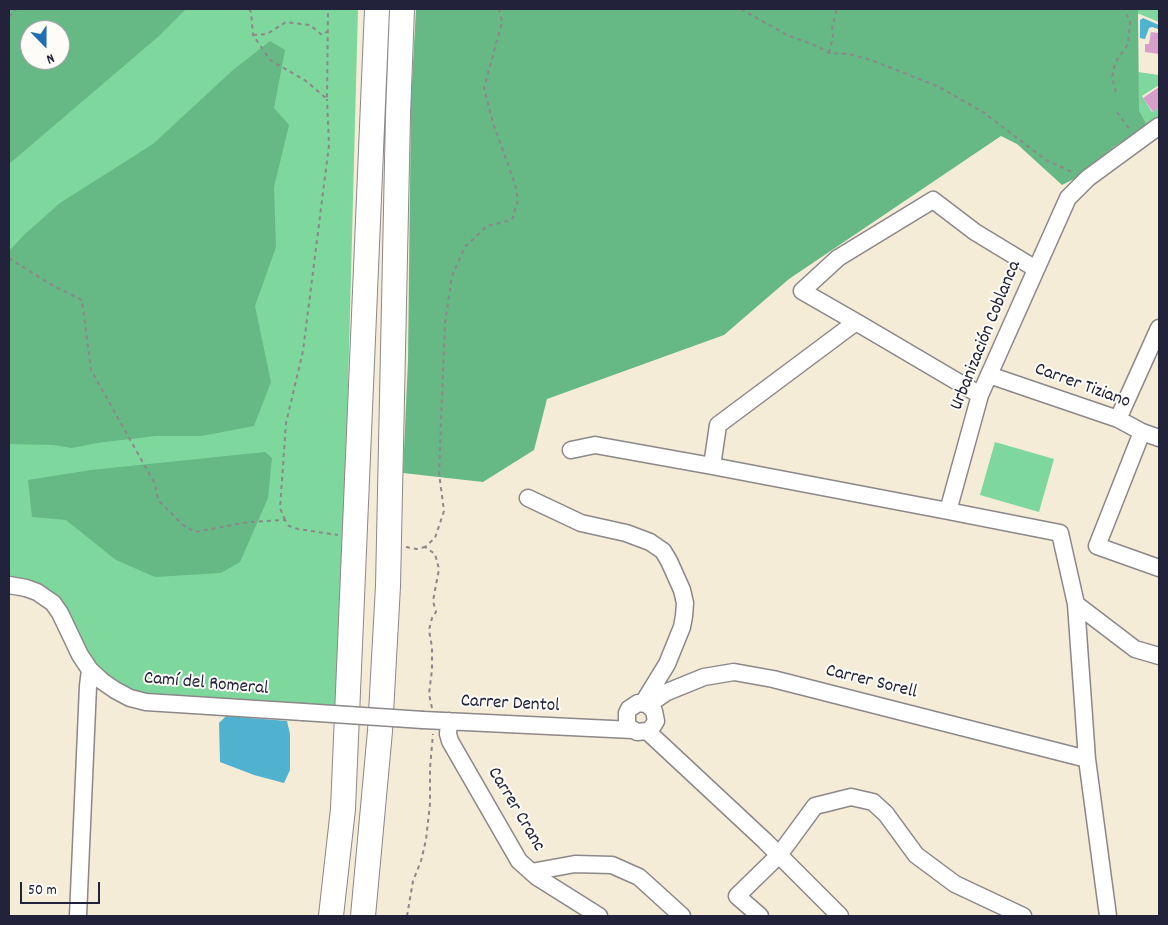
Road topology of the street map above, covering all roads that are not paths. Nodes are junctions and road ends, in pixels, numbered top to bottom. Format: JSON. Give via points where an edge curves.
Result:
{"nodes":[{"id":1,"x":377,"y":9,"type":"edge"},
{"id":2,"x":402,"y":9,"type":"edge"},
{"id":3,"x":1159,"y":126,"type":"edge"},
{"id":4,"x":1036,"y":269,"type":"junction"},
{"id":5,"x":856,"y":322,"type":"junction"},
{"id":6,"x":1159,"y":328,"type":"edge"},
{"id":7,"x":990,"y":375,"type":"junction"},
{"id":8,"x":980,"y":395,"type":"junction"},
{"id":9,"x":1118,"y":419,"type":"junction"},
{"id":10,"x":1142,"y":432,"type":"junction"},
{"id":11,"x":1159,"y":438,"type":"edge"},
{"id":12,"x":571,"y":450,"type":"dead end"},
{"id":13,"x":712,"y":466,"type":"junction"},
{"id":14,"x":528,"y":498,"type":"dead end"},
{"id":15,"x":948,"y":511,"type":"junction"},
{"id":16,"x":1159,"y":566,"type":"edge"},
{"id":17,"x":9,"y":585,"type":"edge"},
{"id":18,"x":1076,"y":604,"type":"junction"},
{"id":19,"x":1159,"y":656,"type":"edge"},
{"id":20,"x":90,"y":670,"type":"junction"},
{"id":21,"x":662,"y":672,"type":"junction"},
{"id":22,"x":676,"y":688,"type":"junction"},
{"id":23,"x":645,"y":704,"type":"junction"},
{"id":24,"x":627,"y":713,"type":"junction"},
{"id":25,"x":436,"y":721,"type":"junction"},
{"id":26,"x":595,"y":729,"type":"junction"},
{"id":27,"x":640,"y":731,"type":"junction"},
{"id":28,"x":1087,"y":759,"type":"junction"},
{"id":29,"x":779,"y":855,"type":"junction"},
{"id":30,"x":560,"y":867,"type":"junction"},
{"id":31,"x":534,"y":874,"type":"junction"},
{"id":32,"x":557,"y":890,"type":"junction"},
{"id":33,"x":78,"y":916,"type":"edge"},
{"id":34,"x":331,"y":916,"type":"edge"},
{"id":35,"x":363,"y":916,"type":"edge"},
{"id":36,"x":599,"y":916,"type":"edge"},
{"id":37,"x":682,"y":916,"type":"edge"},
{"id":38,"x":760,"y":916,"type":"edge"},
{"id":39,"x":840,"y":916,"type":"edge"},
{"id":40,"x":1023,"y":916,"type":"edge"},
{"id":41,"x":1108,"y":916,"type":"edge"}],
"edges":[{"from":1,"to":34,"type":"highway","via":[[343,808]]},
{"from":2,"to":35,"type":"highway","via":[[388,586],[380,731]]},
{"from":3,"to":4,"type":"street","name":"Urbanización Coblanca","via":[[1088,178],[1068,198]]},
{"from":4,"to":5,"type":"street","via":[[975,232],[933,200],[838,258],[802,290]]},
{"from":4,"to":7,"type":"street","name":"Urbanización Coblanca"},
{"from":5,"to":8,"type":"street"},
{"from":5,"to":13,"type":"street","via":[[718,425]]},
{"from":6,"to":9,"type":"street"},
{"from":7,"to":8,"type":"street","name":"Urbanización Coblanca"},
{"from":7,"to":9,"type":"street","name":"Carrer Tiziano"},
{"from":8,"to":15,"type":"street","name":"Urbanización Coblanca"},
{"from":9,"to":10,"type":"street","name":"Carrer Tiziano"},
{"from":10,"to":11,"type":"street","name":"Carrer Tiziano"},
{"from":10,"to":16,"type":"street","via":[[1097,546]]},
{"from":12,"to":13,"type":"street","via":[[595,445]]},
{"from":13,"to":15,"type":"street"},
{"from":14,"to":21,"type":"street","via":[[581,523],[639,537],[663,551],[677,575],[685,603],[682,627]]},
{"from":15,"to":18,"type":"street","via":[[1060,532]]},
{"from":17,"to":20,"type":"street","name":"Camí del Romeral","via":[[37,592],[53,603]]},
{"from":18,"to":19,"type":"street","via":[[1135,649]]},
{"from":18,"to":28,"type":"street"},
{"from":20,"to":25,"type":"street","name":"Camí del Romeral","bridge":true,"via":[[115,690],[146,702]]},
{"from":20,"to":33,"type":"street"},
{"from":21,"to":22,"type":"street"},
{"from":21,"to":23,"type":"street"},
{"from":22,"to":23,"type":"street","name":"Carrer Sorell"},
{"from":22,"to":28,"type":"street","name":"Carrer Sorell","via":[[704,677],[734,672],[773,679]]},
{"from":23,"to":24,"type":"street","via":[[633,705]]},
{"from":23,"to":27,"type":"street","via":[[654,711],[656,720],[651,729]]},
{"from":24,"to":26,"type":"street","name":"Carrer Dentol"},
{"from":24,"to":27,"type":"street","via":[[627,722]]},
{"from":25,"to":26,"type":"street","name":"Carrer Dentol"},
{"from":25,"to":31,"type":"street","name":"Carrer Cranc","via":[[448,734],[519,861]]},
{"from":26,"to":27,"type":"street","name":"Carrer Dentol"},
{"from":27,"to":29,"type":"street"},
{"from":28,"to":41,"type":"street"},
{"from":29,"to":38,"type":"street","via":[[737,896]]},
{"from":29,"to":39,"type":"street"},
{"from":29,"to":40,"type":"street","via":[[815,806],[851,798],[873,802],[886,814],[916,855],[955,884]]},
{"from":30,"to":31,"type":"street"},
{"from":30,"to":32,"type":"street","via":[[552,877]]},
{"from":30,"to":37,"type":"street","via":[[612,865],[639,877]]},
{"from":31,"to":32,"type":"street","name":"Carrer Cranc"},
{"from":32,"to":36,"type":"street","name":"Carrer Cranc"}]}
